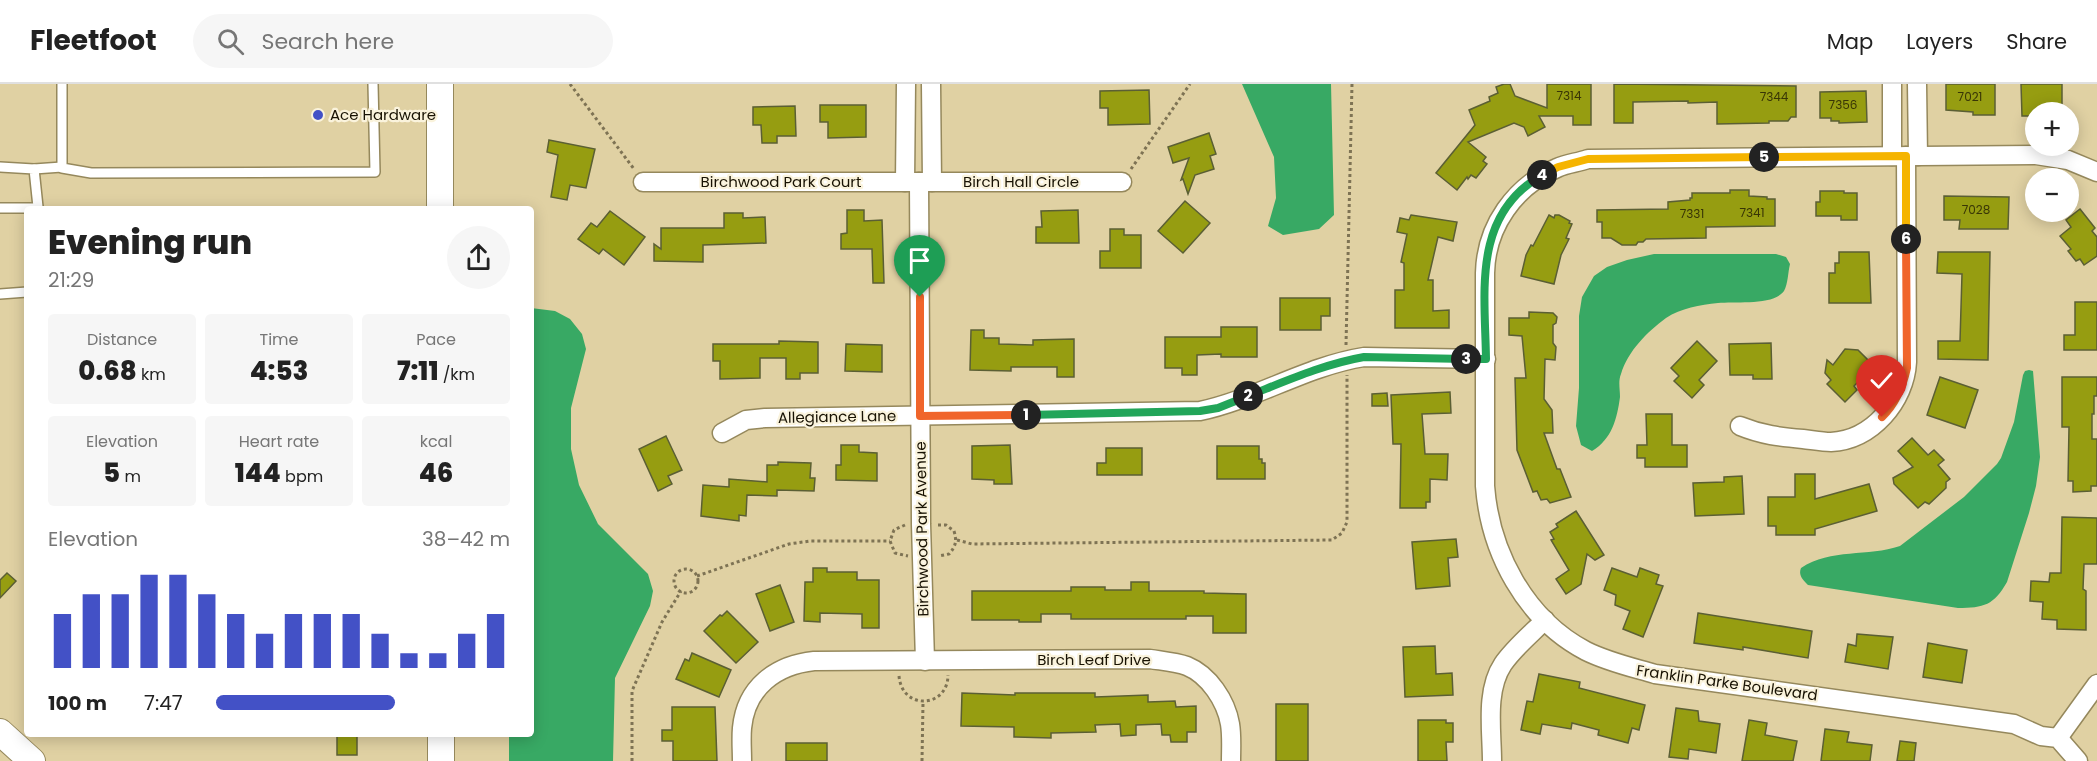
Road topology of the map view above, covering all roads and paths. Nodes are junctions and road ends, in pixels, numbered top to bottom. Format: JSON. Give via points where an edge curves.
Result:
{"nodes":[{"id":1,"x":62,"y":84,"type":"edge"},
{"id":2,"x":373,"y":84,"type":"edge"},
{"id":3,"x":440,"y":84,"type":"edge"},
{"id":4,"x":570,"y":84,"type":"edge"},
{"id":5,"x":906,"y":84,"type":"edge"},
{"id":6,"x":931,"y":84,"type":"edge"},
{"id":7,"x":1190,"y":84,"type":"edge"},
{"id":8,"x":1352,"y":84,"type":"edge"},
{"id":9,"x":1892,"y":84,"type":"edge"},
{"id":10,"x":1917,"y":84,"type":"edge"},
{"id":11,"x":1905,"y":156,"type":"junction"},
{"id":12,"x":0,"y":167,"type":"edge"},
{"id":13,"x":62,"y":167,"type":"junction"},
{"id":14,"x":34,"y":169,"type":"junction"},
{"id":15,"x":2097,"y":172,"type":"edge"},
{"id":16,"x":643,"y":182,"type":"joint"},
{"id":17,"x":919,"y":182,"type":"junction"},
{"id":18,"x":1122,"y":182,"type":"joint"},
{"id":19,"x":38,"y":206,"type":"edge"},
{"id":20,"x":440,"y":206,"type":"edge"},
{"id":21,"x":0,"y":208,"type":"edge"},
{"id":22,"x":24,"y":208,"type":"edge"},
{"id":23,"x":24,"y":292,"type":"edge"},
{"id":24,"x":0,"y":294,"type":"edge"},
{"id":25,"x":1486,"y":359,"type":"junction"},
{"id":26,"x":1347,"y":361,"type":"junction"},
{"id":27,"x":920,"y":416,"type":"junction"},
{"id":28,"x":1740,"y":426,"type":"dead end"},
{"id":29,"x":722,"y":433,"type":"dead end"},
{"id":30,"x":908,"y":525,"type":"dead end"},
{"id":31,"x":938,"y":525,"type":"dead end"},
{"id":32,"x":957,"y":540,"type":"junction"},
{"id":33,"x":890,"y":541,"type":"junction"},
{"id":34,"x":913,"y":556,"type":"dead end"},
{"id":35,"x":934,"y":556,"type":"dead end"},
{"id":36,"x":697,"y":576,"type":"junction"},
{"id":37,"x":681,"y":591,"type":"junction"},
{"id":38,"x":1545,"y":620,"type":"junction"},
{"id":39,"x":925,"y":661,"type":"junction"},
{"id":40,"x":899,"y":670,"type":"dead end"},
{"id":41,"x":948,"y":671,"type":"dead end"},
{"id":42,"x":2097,"y":684,"type":"edge"},
{"id":43,"x":923,"y":703,"type":"junction"},
{"id":44,"x":0,"y":732,"type":"edge"},
{"id":45,"x":441,"y":737,"type":"edge"},
{"id":46,"x":2058,"y":738,"type":"junction"},
{"id":47,"x":32,"y":761,"type":"edge"},
{"id":48,"x":441,"y":761,"type":"edge"},
{"id":49,"x":632,"y":761,"type":"edge"},
{"id":50,"x":742,"y":761,"type":"edge"},
{"id":51,"x":922,"y":761,"type":"edge"},
{"id":52,"x":1231,"y":761,"type":"edge"},
{"id":53,"x":1492,"y":761,"type":"edge"},
{"id":54,"x":2078,"y":761,"type":"edge"}],
"edges":[{"from":1,"to":13,"type":"lane"},
{"from":2,"to":13,"type":"lane","via":[[375,172],[91,173]]},
{"from":3,"to":20,"type":"street"},
{"from":4,"to":16,"type":"path"},
{"from":5,"to":17,"type":"street","name":"Birchwood Park Avenue"},
{"from":6,"to":17,"type":"street","name":"Birchwood Park Avenue"},
{"from":7,"to":18,"type":"path"},
{"from":8,"to":26,"type":"path"},
{"from":9,"to":11,"type":"street"},
{"from":10,"to":11,"type":"street"},
{"from":11,"to":15,"type":"street","name":"Franklin Parke Boulevard","via":[[2041,155]]},
{"from":11,"to":25,"type":"street","name":"Franklin Parke Boulevard","via":[[1588,159],[1558,167],[1524,188],[1501,216],[1491,236],[1485,273]]},
{"from":11,"to":28,"type":"street","via":[[1907,362],[1897,398],[1873,426],[1833,442],[1760,435]]},
{"from":12,"to":14,"type":"lane"},
{"from":13,"to":14,"type":"lane"},
{"from":14,"to":19,"type":"lane"},
{"from":16,"to":17,"type":"street","name":"Birchwood Park Court"},
{"from":17,"to":18,"type":"street","name":"Birch Hall Circle"},
{"from":17,"to":27,"type":"street","name":"Birchwood Park Avenue"},
{"from":21,"to":22,"type":"lane"},
{"from":23,"to":24,"type":"lane"},
{"from":25,"to":26,"type":"street","name":"Allegiance Lane","via":[[1364,357]]},
{"from":25,"to":38,"type":"street","name":"Franklin Parke Boulevard","via":[[1485,486],[1491,524],[1514,582]]},
{"from":26,"to":27,"type":"street","name":"Allegiance Lane","via":[[1200,411]]},
{"from":26,"to":32,"type":"path","via":[[1347,522],[1342,533],[1332,540],[972,544]]},
{"from":27,"to":29,"type":"street","name":"Allegiance Lane","via":[[765,418],[746,420]]},
{"from":27,"to":39,"type":"street","name":"Birchwood Park Avenue"},
{"from":30,"to":33,"type":"path","via":[[894,530]]},
{"from":31,"to":32,"type":"path","via":[[954,531]]},
{"from":32,"to":35,"type":"path","via":[[949,554]]},
{"from":33,"to":34,"type":"path","via":[[895,553]]},
{"from":33,"to":36,"type":"path","via":[[799,542]]},
{"from":36,"to":37,"type":"path","via":[[694,591]]},
{"from":36,"to":37,"type":"path","via":[[688,570],[677,573],[675,584]]},
{"from":37,"to":49,"type":"path","via":[[662,622],[632,691]]},
{"from":38,"to":46,"type":"street","name":"Franklin Parke Boulevard","via":[[1582,649],[1632,669],[2002,722]]},
{"from":38,"to":53,"type":"street","via":[[1505,661],[1495,680]]},
{"from":39,"to":50,"type":"street","name":"Birch Leaf Drive","via":[[814,661],[782,668],[764,681],[747,705]]},
{"from":39,"to":52,"type":"street","name":"Birch Leaf Drive","via":[[1150,659],[1187,667],[1211,684],[1225,708],[1231,730]]},
{"from":40,"to":43,"type":"path","via":[[903,689]]},
{"from":41,"to":43,"type":"path","via":[[948,682],[939,696]]},
{"from":42,"to":46,"type":"street"},
{"from":43,"to":51,"type":"path"},
{"from":44,"to":47,"type":"street"},
{"from":45,"to":48,"type":"street"},
{"from":46,"to":54,"type":"street"}]}
